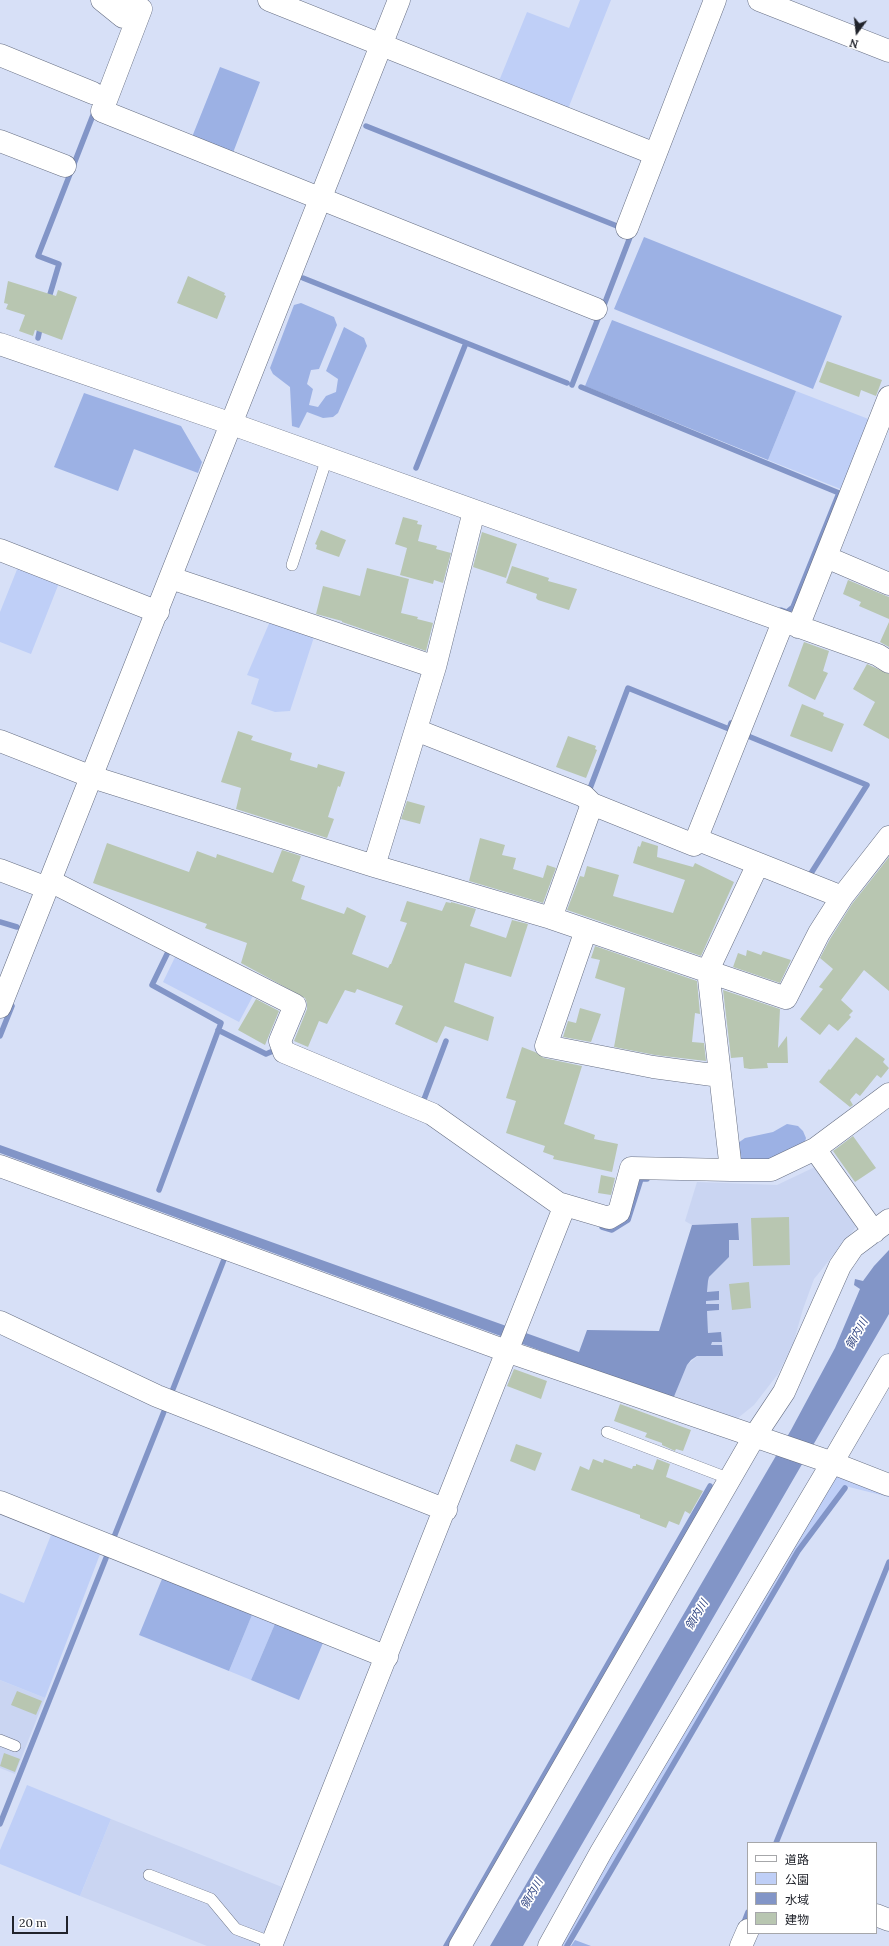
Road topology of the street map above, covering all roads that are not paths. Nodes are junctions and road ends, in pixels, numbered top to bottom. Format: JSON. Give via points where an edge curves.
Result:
{"nodes":[{"id":1,"x":102,"y":0,"type":"edge"},
{"id":2,"x":269,"y":0,"type":"edge"},
{"id":3,"x":399,"y":0,"type":"edge"},
{"id":4,"x":715,"y":0,"type":"edge"},
{"id":5,"x":759,"y":0,"type":"edge"},
{"id":6,"x":127,"y":8,"type":"edge"},
{"id":7,"x":381,"y":45,"type":"junction"},
{"id":8,"x":889,"y":51,"type":"edge"},
{"id":9,"x":0,"y":55,"type":"edge"},
{"id":10,"x":93,"y":93,"type":"dead end"},
{"id":11,"x":0,"y":141,"type":"edge"},
{"id":12,"x":655,"y":154,"type":"junction"},
{"id":13,"x":65,"y":166,"type":"dead end"},
{"id":14,"x":320,"y":199,"type":"junction"},
{"id":15,"x":627,"y":228,"type":"dead end"},
{"id":16,"x":596,"y":309,"type":"dead end"},
{"id":17,"x":0,"y":344,"type":"edge"},
{"id":18,"x":889,"y":397,"type":"edge"},
{"id":19,"x":232,"y":424,"type":"junction"},
{"id":20,"x":327,"y":458,"type":"junction"},
{"id":21,"x":474,"y":511,"type":"junction"},
{"id":22,"x":0,"y":550,"type":"edge"},
{"id":23,"x":826,"y":557,"type":"junction"},
{"id":24,"x":292,"y":565,"type":"dead end"},
{"id":25,"x":171,"y":578,"type":"junction"},
{"id":26,"x":889,"y":584,"type":"edge"},
{"id":27,"x":158,"y":612,"type":"junction"},
{"id":28,"x":791,"y":625,"type":"junction"},
{"id":29,"x":889,"y":662,"type":"edge"},
{"id":30,"x":435,"y":667,"type":"junction"},
{"id":31,"x":416,"y":730,"type":"junction"},
{"id":32,"x":0,"y":741,"type":"edge"},
{"id":33,"x":92,"y":777,"type":"junction"},
{"id":34,"x":592,"y":804,"type":"junction"},
{"id":35,"x":889,"y":837,"type":"edge"},
{"id":36,"x":696,"y":840,"type":"junction"},
{"id":37,"x":758,"y":864,"type":"junction"},
{"id":38,"x":374,"y":866,"type":"junction"},
{"id":39,"x":0,"y":870,"type":"edge"},
{"id":40,"x":49,"y":885,"type":"junction"},
{"id":41,"x":842,"y":897,"type":"junction"},
{"id":42,"x":551,"y":918,"type":"junction"},
{"id":43,"x":586,"y":930,"type":"junction"},
{"id":44,"x":708,"y":970,"type":"junction"},
{"id":45,"x":0,"y":1006,"type":"edge"},
{"id":46,"x":720,"y":1076,"type":"junction"},
{"id":47,"x":889,"y":1094,"type":"edge"},
{"id":48,"x":815,"y":1149,"type":"junction"},
{"id":49,"x":0,"y":1166,"type":"edge"},
{"id":50,"x":731,"y":1170,"type":"junction"},
{"id":51,"x":566,"y":1205,"type":"junction"},
{"id":52,"x":881,"y":1226,"type":"edge"},
{"id":53,"x":0,"y":1322,"type":"edge"},
{"id":54,"x":513,"y":1341,"type":"junction"},
{"id":55,"x":889,"y":1365,"type":"edge"},
{"id":56,"x":607,"y":1432,"type":"dead end"},
{"id":57,"x":757,"y":1438,"type":"junction"},
{"id":58,"x":831,"y":1463,"type":"junction"},
{"id":59,"x":730,"y":1479,"type":"junction"},
{"id":60,"x":889,"y":1485,"type":"edge"},
{"id":61,"x":0,"y":1502,"type":"edge"},
{"id":62,"x":446,"y":1510,"type":"junction"},
{"id":63,"x":387,"y":1657,"type":"junction"},
{"id":64,"x":0,"y":1740,"type":"edge"},
{"id":65,"x":15,"y":1746,"type":"dead end"},
{"id":66,"x":149,"y":1875,"type":"dead end"},
{"id":67,"x":877,"y":1915,"type":"edge"},
{"id":68,"x":889,"y":1920,"type":"edge"},
{"id":69,"x":747,"y":1933,"type":"edge"},
{"id":70,"x":272,"y":1944,"type":"edge"},
{"id":71,"x":460,"y":1946,"type":"edge"},
{"id":72,"x":549,"y":1946,"type":"edge"},
{"id":73,"x":742,"y":1946,"type":"edge"}],
"edges":[{"from":1,"to":6,"type":"street"},
{"from":2,"to":7,"type":"street"},
{"from":3,"to":7,"type":"street"},
{"from":4,"to":12,"type":"street"},
{"from":5,"to":8,"type":"street"},
{"from":6,"to":14,"type":"street","via":[[141,9],[102,112]]},
{"from":7,"to":12,"type":"street"},
{"from":7,"to":14,"type":"street"},
{"from":9,"to":10,"type":"street"},
{"from":11,"to":13,"type":"street"},
{"from":12,"to":15,"type":"street"},
{"from":14,"to":16,"type":"street"},
{"from":14,"to":19,"type":"street"},
{"from":17,"to":19,"type":"street"},
{"from":18,"to":23,"type":"street"},
{"from":19,"to":20,"type":"street"},
{"from":19,"to":25,"type":"street"},
{"from":20,"to":21,"type":"street"},
{"from":20,"to":24,"type":"lane"},
{"from":21,"to":28,"type":"street"},
{"from":21,"to":30,"type":"street"},
{"from":22,"to":27,"type":"street"},
{"from":23,"to":26,"type":"street"},
{"from":23,"to":28,"type":"street"},
{"from":25,"to":27,"type":"street"},
{"from":25,"to":30,"type":"street"},
{"from":27,"to":33,"type":"street"},
{"from":28,"to":29,"type":"street","via":[[878,654]]},
{"from":28,"to":36,"type":"street"},
{"from":30,"to":31,"type":"street"},
{"from":31,"to":34,"type":"street","via":[[584,796]]},
{"from":31,"to":38,"type":"street"},
{"from":32,"to":33,"type":"street"},
{"from":33,"to":38,"type":"street"},
{"from":33,"to":40,"type":"street"},
{"from":34,"to":36,"type":"street","via":[[694,845]]},
{"from":34,"to":42,"type":"street"},
{"from":35,"to":41,"type":"street"},
{"from":36,"to":37,"type":"street"},
{"from":37,"to":41,"type":"street"},
{"from":37,"to":44,"type":"street"},
{"from":38,"to":42,"type":"street"},
{"from":39,"to":40,"type":"street"},
{"from":40,"to":45,"type":"street"},
{"from":40,"to":51,"type":"street","via":[[295,1005],[280,1040],[284,1052],[432,1114],[558,1203]]},
{"from":41,"to":44,"type":"street","via":[[819,933],[786,998]]},
{"from":42,"to":43,"type":"street"},
{"from":43,"to":44,"type":"street"},
{"from":43,"to":46,"type":"street","via":[[546,1046],[653,1068]]},
{"from":44,"to":46,"type":"street"},
{"from":46,"to":50,"type":"street"},
{"from":47,"to":48,"type":"street"},
{"from":48,"to":50,"type":"street","via":[[771,1170]]},
{"from":48,"to":52,"type":"street"},
{"from":49,"to":54,"type":"street"},
{"from":50,"to":51,"type":"street","via":[[630,1168],[619,1212],[609,1218]]},
{"from":51,"to":54,"type":"street"},
{"from":52,"to":57,"type":"street","via":[[853,1247],[840,1266],[784,1392]]},
{"from":53,"to":62,"type":"street","via":[[157,1396]]},
{"from":54,"to":57,"type":"street"},
{"from":54,"to":62,"type":"street"},
{"from":55,"to":58,"type":"street"},
{"from":56,"to":59,"type":"lane"},
{"from":57,"to":58,"type":"street"},
{"from":57,"to":59,"type":"street"},
{"from":58,"to":60,"type":"street"},
{"from":58,"to":72,"type":"street","via":[[601,1852]]},
{"from":59,"to":71,"type":"street"},
{"from":61,"to":63,"type":"street"},
{"from":62,"to":63,"type":"street"},
{"from":63,"to":70,"type":"street"},
{"from":64,"to":65,"type":"lane"},
{"from":66,"to":70,"type":"lane","via":[[211,1899],[236,1929]]},
{"from":67,"to":68,"type":"street"},
{"from":69,"to":73,"type":"street"}]}
